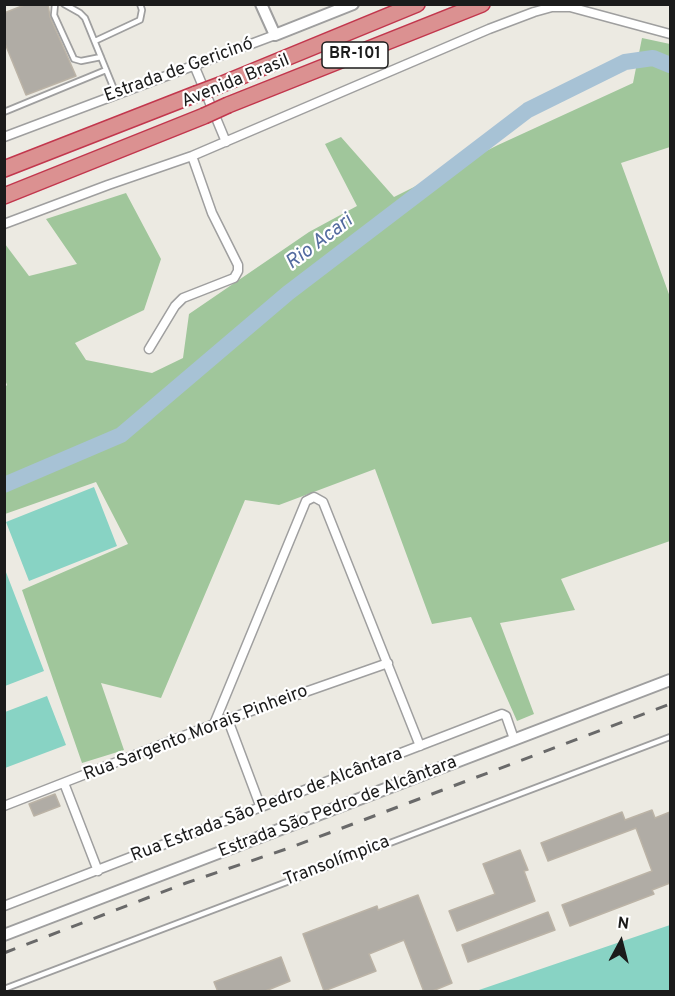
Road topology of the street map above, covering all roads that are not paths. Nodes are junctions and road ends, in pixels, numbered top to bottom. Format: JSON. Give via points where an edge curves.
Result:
{"nodes":[{"id":1,"x":55,"y":4,"type":"edge"},
{"id":2,"x":64,"y":4,"type":"edge"},
{"id":3,"x":140,"y":4,"type":"edge"},
{"id":4,"x":261,"y":4,"type":"edge"},
{"id":5,"x":353,"y":4,"type":"edge"},
{"id":6,"x":417,"y":4,"type":"edge"},
{"id":7,"x":482,"y":4,"type":"edge"},
{"id":8,"x":670,"y":34,"type":"edge"},
{"id":9,"x":274,"y":35,"type":"junction"},
{"id":10,"x":95,"y":41,"type":"junction"},
{"id":11,"x":101,"y":57,"type":"junction"},
{"id":12,"x":194,"y":64,"type":"junction"},
{"id":13,"x":106,"y":70,"type":"junction"},
{"id":14,"x":116,"y":94,"type":"junction"},
{"id":15,"x":4,"y":112,"type":"edge"},
{"id":16,"x":4,"y":137,"type":"edge"},
{"id":17,"x":226,"y":142,"type":"junction"},
{"id":18,"x":192,"y":156,"type":"junction"},
{"id":19,"x":4,"y":169,"type":"edge"},
{"id":20,"x":4,"y":196,"type":"edge"},
{"id":21,"x":4,"y":224,"type":"edge"},
{"id":22,"x":149,"y":349,"type":"dead end"},
{"id":23,"x":388,"y":663,"type":"junction"},
{"id":24,"x":670,"y":680,"type":"edge"},
{"id":25,"x":228,"y":720,"type":"junction"},
{"id":26,"x":214,"y":724,"type":"junction"},
{"id":27,"x":670,"y":737,"type":"edge"},
{"id":28,"x":514,"y":739,"type":"junction"},
{"id":29,"x":420,"y":746,"type":"junction"},
{"id":30,"x":64,"y":783,"type":"junction"},
{"id":31,"x":4,"y":806,"type":"edge"},
{"id":32,"x":261,"y":808,"type":"junction"},
{"id":33,"x":98,"y":872,"type":"junction"},
{"id":34,"x":4,"y":906,"type":"edge"},
{"id":35,"x":4,"y":935,"type":"edge"},
{"id":36,"x":4,"y":989,"type":"edge"}],
"edges":[{"from":1,"to":11,"type":"lane","via":[[54,15],[74,59]]},
{"from":2,"to":10,"type":"lane","via":[[82,15]]},
{"from":3,"to":10,"type":"lane","via":[[140,20]]},
{"from":4,"to":9,"type":"street"},
{"from":5,"to":9,"type":"street","name":"Estrada de Gericinó"},
{"from":6,"to":19,"type":"highway","name":"Avenida Brasil","number":"BR-101","bridge":true},
{"from":7,"to":20,"type":"highway","name":"Avenida Brasil","number":"BR-101","bridge":true},
{"from":8,"to":17,"type":"street","via":[[570,7],[543,9]]},
{"from":9,"to":12,"type":"street","name":"Estrada de Gericinó"},
{"from":10,"to":11,"type":"lane"},
{"from":11,"to":13,"type":"lane"},
{"from":12,"to":14,"type":"street","name":"Estrada de Gericinó"},
{"from":12,"to":17,"type":"street"},
{"from":13,"to":14,"type":"lane"},
{"from":13,"to":15,"type":"lane"},
{"from":14,"to":16,"type":"street","name":"Estrada de Gericinó"},
{"from":17,"to":18,"type":"street"},
{"from":18,"to":21,"type":"street"},
{"from":18,"to":22,"type":"street","via":[[238,271],[234,278],[183,298]]},
{"from":23,"to":25,"type":"street","name":"Rua Sargento Morais Pinheiro"},
{"from":23,"to":26,"type":"street","via":[[323,502],[309,498]]},
{"from":23,"to":29,"type":"street"},
{"from":24,"to":28,"type":"street","name":"Estrada São Pedro de Alcântara"},
{"from":25,"to":26,"type":"street","name":"Rua Sargento Morais Pinheiro"},
{"from":25,"to":32,"type":"street"},
{"from":26,"to":30,"type":"street","name":"Rua Sargento Morais Pinheiro"},
{"from":27,"to":36,"type":"lane","name":"Transolímpica"},
{"from":28,"to":29,"type":"street","name":"Rua Estrada São Pedro de Alcântara","via":[[502,714]]},
{"from":28,"to":35,"type":"street","name":"Estrada São Pedro de Alcântara"},
{"from":29,"to":32,"type":"street","name":"Rua Estrada São Pedro de Alcântara"},
{"from":30,"to":31,"type":"street","name":"Rua Sargento Morais Pinheiro"},
{"from":30,"to":33,"type":"street"},
{"from":32,"to":33,"type":"street","name":"Rua Estrada São Pedro de Alcântara"},
{"from":33,"to":34,"type":"street","name":"Rua Estrada São Pedro de Alcântara"}]}
